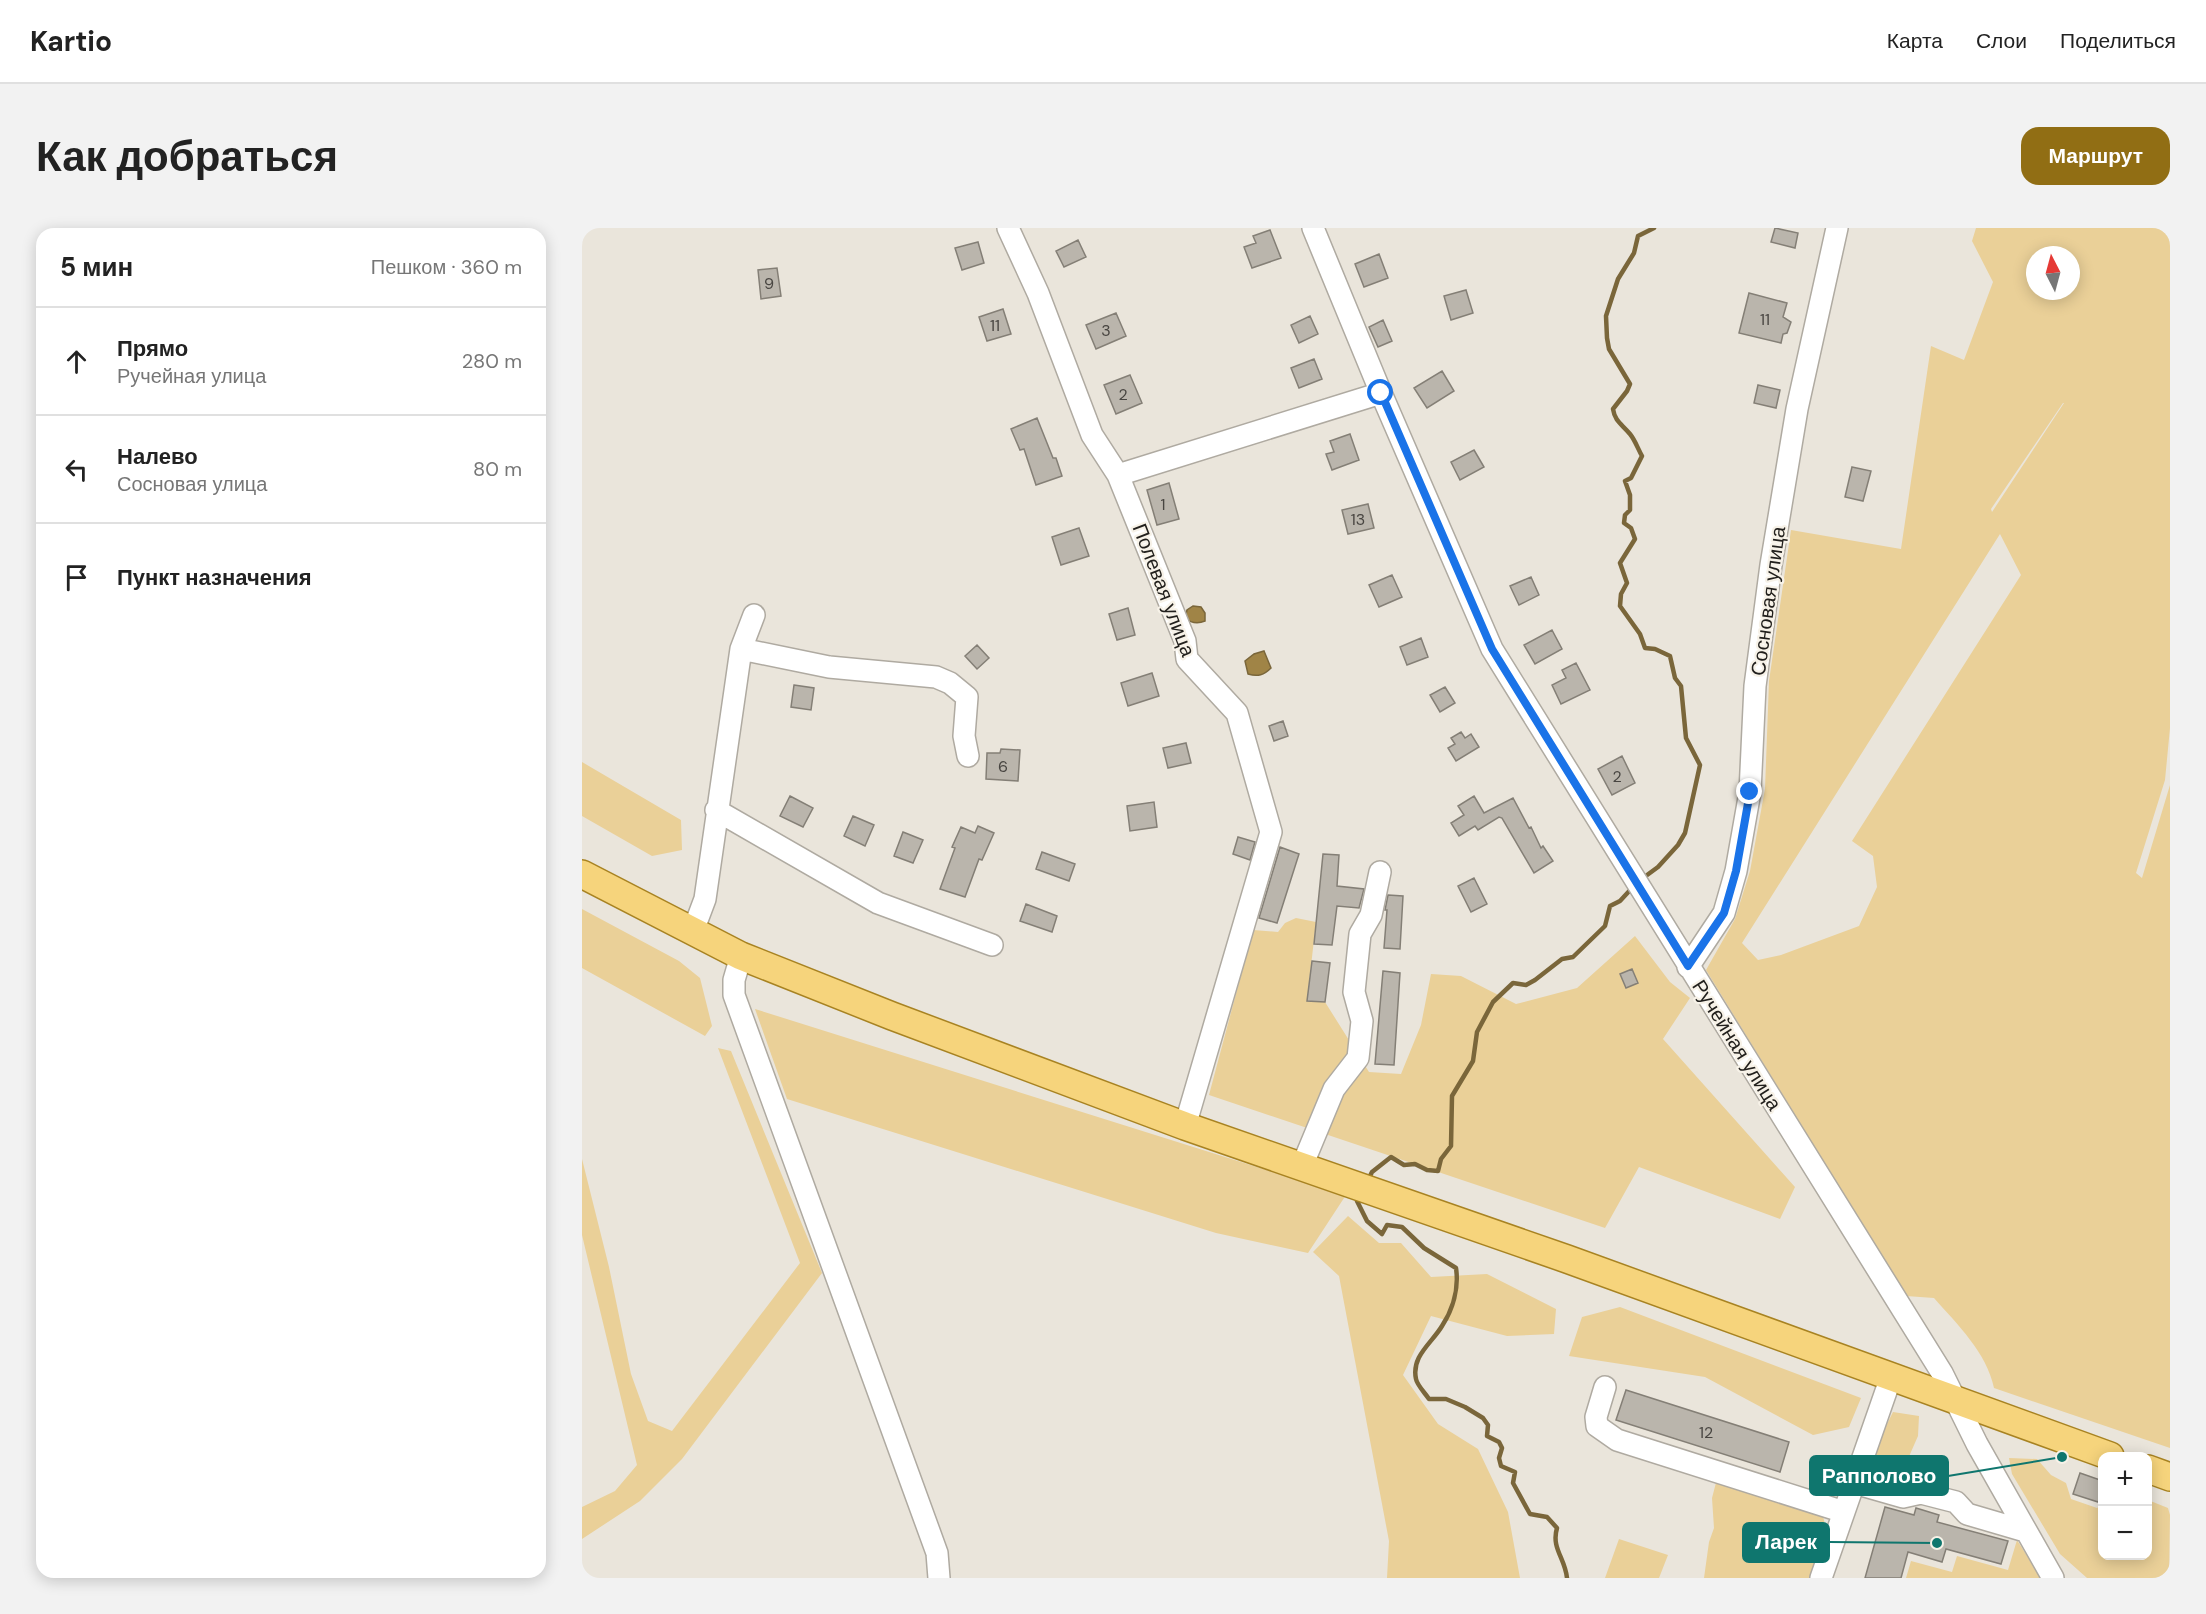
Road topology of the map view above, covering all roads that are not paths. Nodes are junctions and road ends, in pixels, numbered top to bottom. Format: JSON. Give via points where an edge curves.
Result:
{"nodes":[{"id":1,"x":1008,"y":228,"type":"edge"},
{"id":2,"x":1313,"y":228,"type":"edge"},
{"id":3,"x":1837,"y":228,"type":"edge"},
{"id":4,"x":1381,"y":393,"type":"junction"},
{"id":5,"x":1118,"y":475,"type":"junction"},
{"id":6,"x":754,"y":615,"type":"dead end"},
{"id":7,"x":741,"y":649,"type":"junction"},
{"id":8,"x":968,"y":756,"type":"dead end"},
{"id":9,"x":716,"y":810,"type":"junction"},
{"id":10,"x":1380,"y":872,"type":"dead end"},
{"id":11,"x":582,"y":874,"type":"edge"},
{"id":12,"x":693,"y":931,"type":"junction"},
{"id":13,"x":992,"y":945,"type":"dead end"},
{"id":14,"x":741,"y":956,"type":"junction"},
{"id":15,"x":1688,"y":966,"type":"junction"},
{"id":16,"x":1185,"y":1126,"type":"junction"},
{"id":17,"x":1302,"y":1166,"type":"junction"},
{"id":18,"x":1891,"y":1377,"type":"junction"},
{"id":19,"x":1605,"y":1387,"type":"dead end"},
{"id":20,"x":1957,"y":1401,"type":"junction"},
{"id":21,"x":2099,"y":1452,"type":"edge"},
{"id":22,"x":2152,"y":1470,"type":"edge"},
{"id":23,"x":2170,"y":1477,"type":"edge"},
{"id":24,"x":1854,"y":1483,"type":"junction"},
{"id":25,"x":1844,"y":1512,"type":"junction"},
{"id":26,"x":2025,"y":1531,"type":"junction"},
{"id":27,"x":939,"y":1578,"type":"edge"},
{"id":28,"x":1821,"y":1578,"type":"edge"},
{"id":29,"x":2053,"y":1578,"type":"edge"}],
"edges":[{"from":1,"to":5,"type":"street","name":"Полевая улица","via":[[1038,293],[1092,435]]},
{"from":2,"to":4,"type":"street","name":"Ручейная улица"},
{"from":3,"to":15,"type":"street","name":"Сосновая улица","via":[[1797,409],[1772,565],[1755,687],[1750,792],[1736,871],[1724,913]]},
{"from":4,"to":5,"type":"street"},
{"from":4,"to":15,"type":"street","name":"Ручейная улица","via":[[1492,649]]},
{"from":5,"to":16,"type":"street","name":"Полевая улица","via":[[1185,641],[1187,659],[1237,713],[1271,832]]},
{"from":6,"to":7,"type":"street"},
{"from":7,"to":8,"type":"street","via":[[829,668],[936,677],[950,683],[967,697],[964,736]]},
{"from":7,"to":9,"type":"street"},
{"from":9,"to":12,"type":"street","via":[[705,899]]},
{"from":9,"to":13,"type":"street","via":[[878,903]]},
{"from":10,"to":17,"type":"street","via":[[1371,915],[1360,934],[1354,992],[1362,1021],[1358,1058],[1334,1089]]},
{"from":11,"to":12,"type":"main road"},
{"from":12,"to":14,"type":"main road"},
{"from":14,"to":16,"type":"main road"},
{"from":14,"to":27,"type":"street","via":[[734,995],[937,1553]]},
{"from":15,"to":20,"type":"street","name":"Ручейная улица"},
{"from":16,"to":17,"type":"main road"},
{"from":17,"to":18,"type":"main road"},
{"from":18,"to":20,"type":"main road"},
{"from":18,"to":24,"type":"street"},
{"from":19,"to":25,"type":"street","via":[[1597,1426],[1617,1440]]},
{"from":20,"to":21,"type":"main road"},
{"from":20,"to":26,"type":"street","name":"Ручейная улица"},
{"from":22,"to":23,"type":"main road"},
{"from":24,"to":25,"type":"street"},
{"from":24,"to":26,"type":"street","via":[[1903,1497],[1921,1493],[1956,1502],[1967,1514]]},
{"from":25,"to":28,"type":"street"},
{"from":26,"to":29,"type":"street","name":"Ручейная улица"}]}
